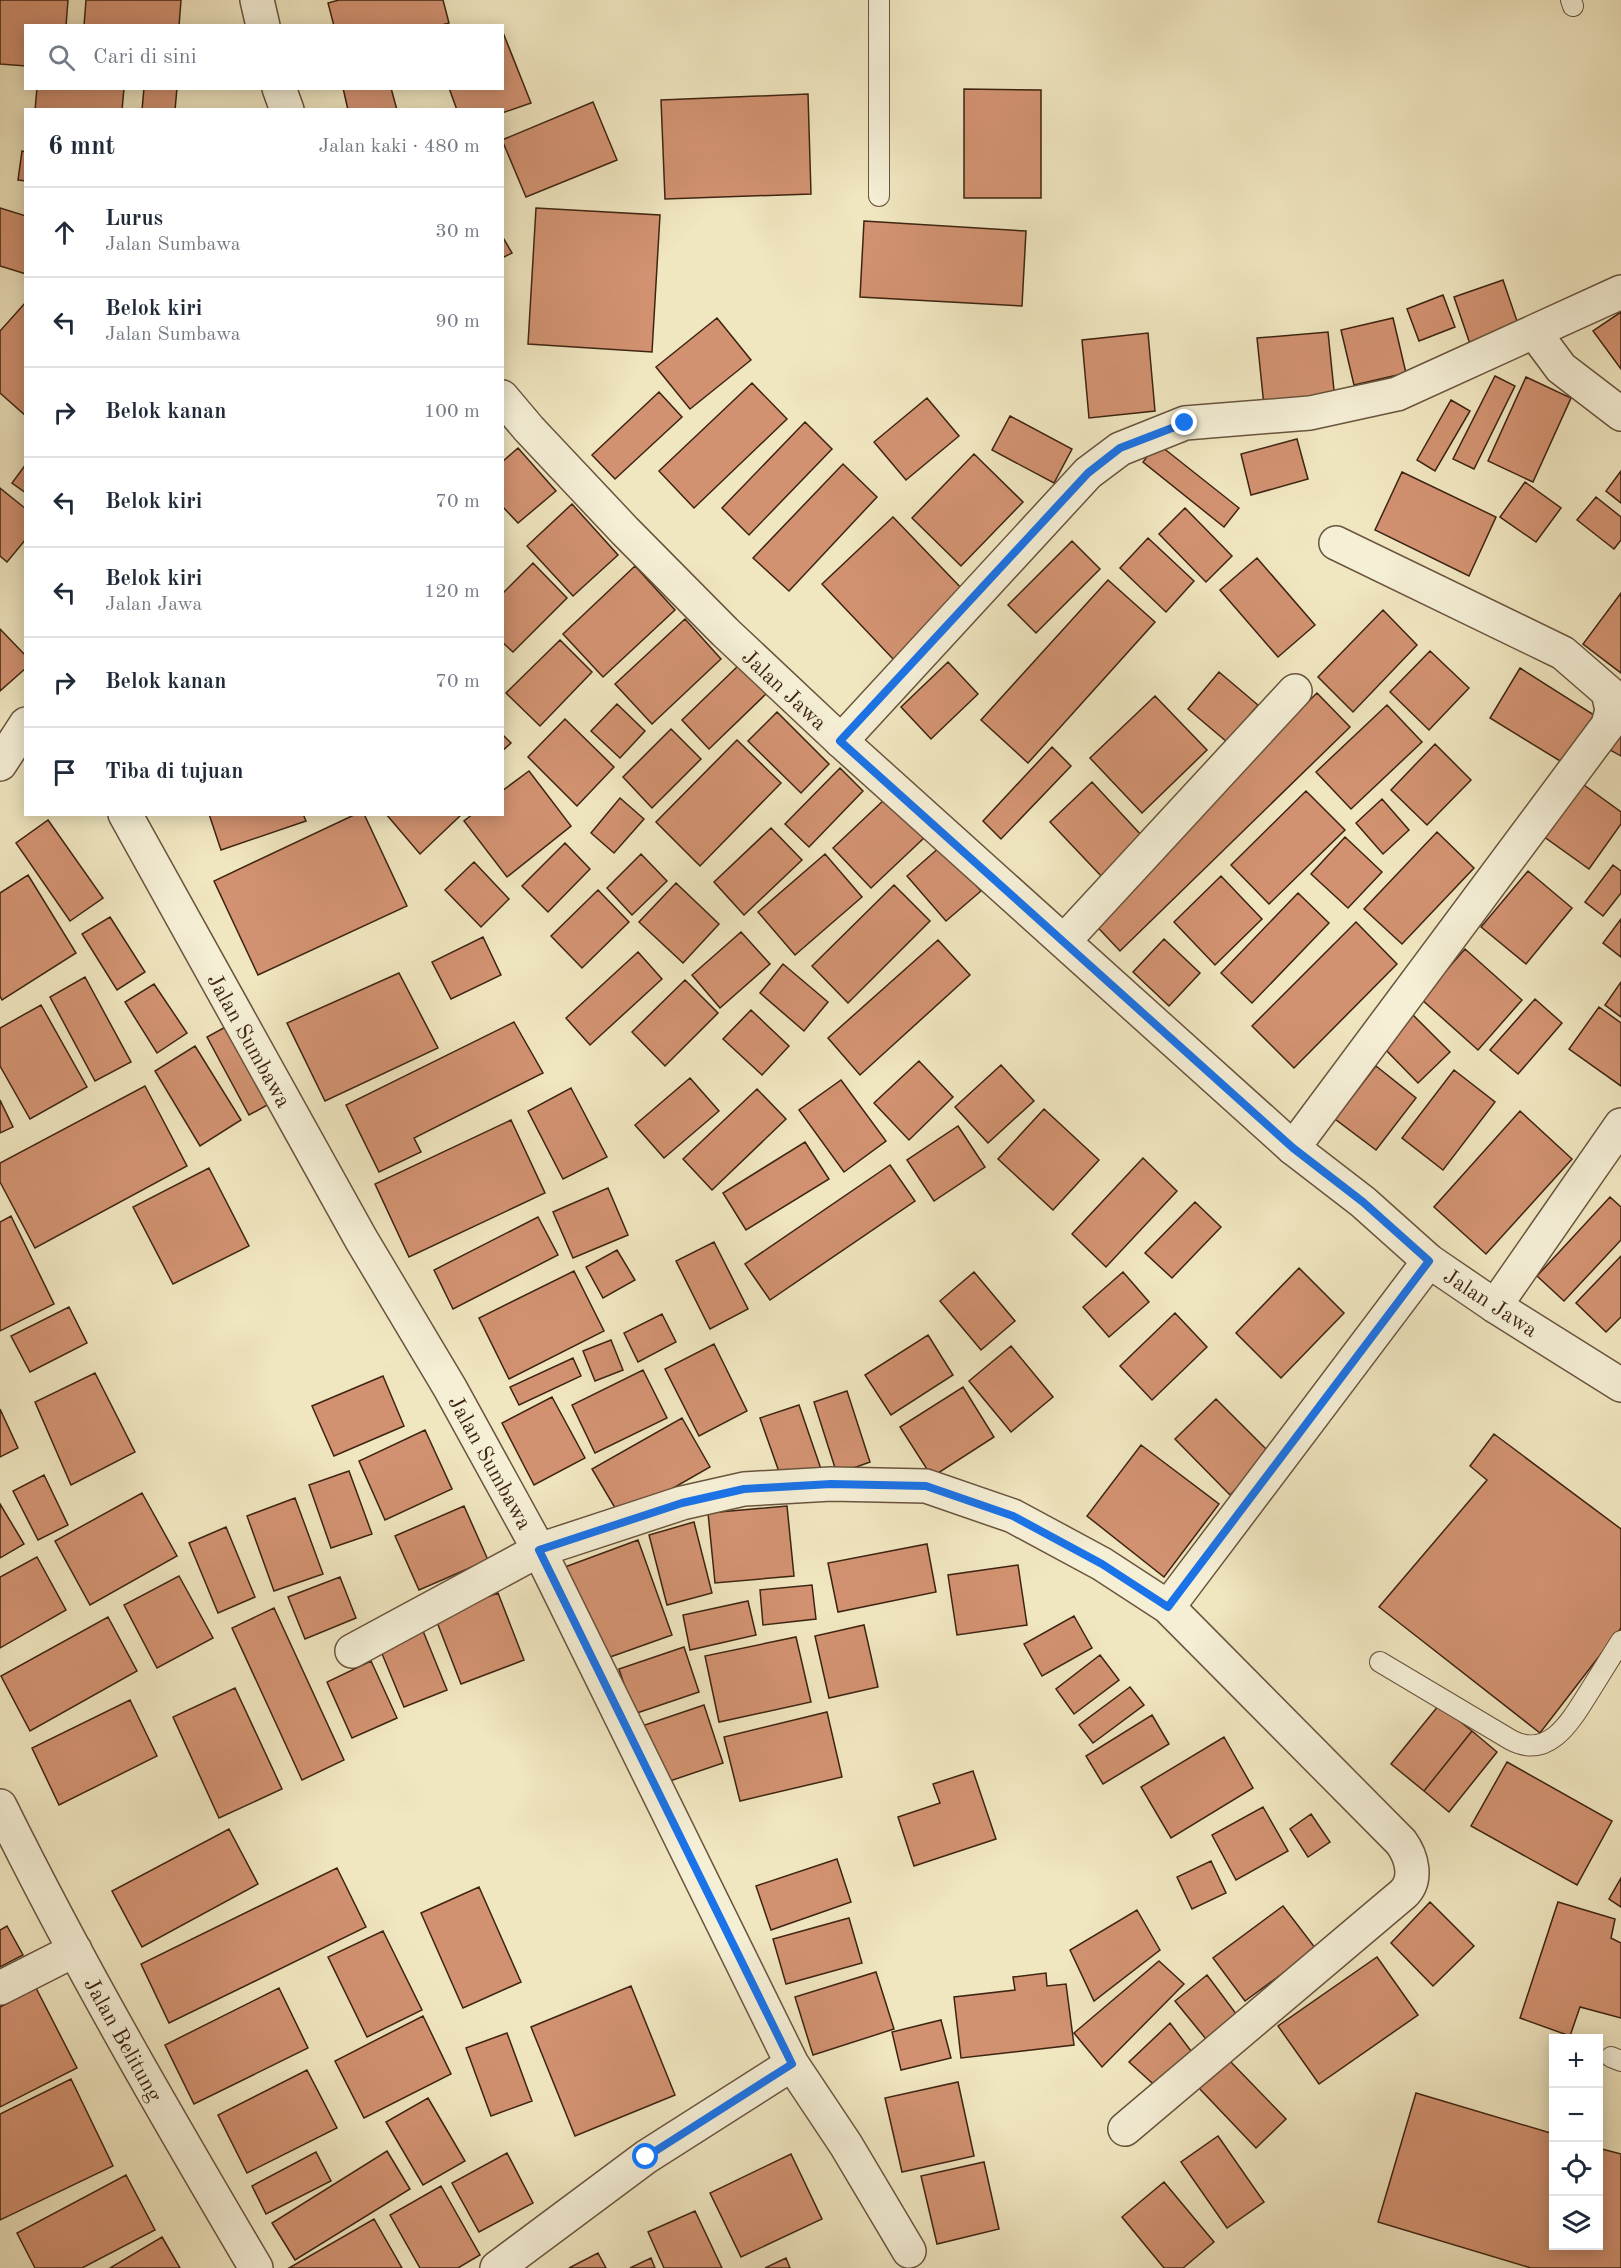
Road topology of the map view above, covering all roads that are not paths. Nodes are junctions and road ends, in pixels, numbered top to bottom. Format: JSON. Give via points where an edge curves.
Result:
{"nodes":[{"id":1,"x":257,"y":0,"type":"edge"},
{"id":2,"x":879,"y":0,"type":"edge"},
{"id":3,"x":263,"y":24,"type":"edge"},
{"id":4,"x":280,"y":90,"type":"edge"},
{"id":5,"x":286,"y":108,"type":"edge"},
{"id":6,"x":879,"y":196,"type":"dead end"},
{"id":7,"x":1621,"y":292,"type":"edge"},
{"id":8,"x":1546,"y":348,"type":"junction"},
{"id":9,"x":504,"y":399,"type":"edge"},
{"id":10,"x":1621,"y":414,"type":"edge"},
{"id":11,"x":1336,"y":543,"type":"dead end"},
{"id":12,"x":1295,"y":691,"type":"dead end"},
{"id":13,"x":24,"y":727,"type":"edge"},
{"id":14,"x":840,"y":741,"type":"junction"},
{"id":15,"x":0,"y":764,"type":"edge"},
{"id":16,"x":126,"y":816,"type":"edge"},
{"id":17,"x":1064,"y":941,"type":"junction"},
{"id":18,"x":1621,"y":1125,"type":"edge"},
{"id":19,"x":1293,"y":1148,"type":"junction"},
{"id":20,"x":1429,"y":1261,"type":"junction"},
{"id":21,"x":1495,"y":1306,"type":"junction"},
{"id":22,"x":1621,"y":1385,"type":"edge"},
{"id":23,"x":539,"y":1550,"type":"junction"},
{"id":24,"x":1168,"y":1607,"type":"junction"},
{"id":25,"x":1621,"y":1641,"type":"edge"},
{"id":26,"x":352,"y":1651,"type":"dead end"},
{"id":27,"x":1380,"y":1662,"type":"dead end"},
{"id":28,"x":0,"y":1806,"type":"edge"},
{"id":29,"x":75,"y":1950,"type":"junction"},
{"id":30,"x":0,"y":1988,"type":"edge"},
{"id":31,"x":792,"y":2064,"type":"junction"},
{"id":32,"x":1125,"y":2129,"type":"dead end"},
{"id":33,"x":909,"y":2251,"type":"dead end"},
{"id":34,"x":501,"y":2267,"type":"edge"},
{"id":35,"x":256,"y":2268,"type":"edge"}],
"edges":[{"from":1,"to":3,"type":"street"},
{"from":2,"to":6,"type":"lane"},
{"from":4,"to":5,"type":"street"},
{"from":7,"to":8,"type":"street"},
{"from":8,"to":10,"type":"street"},
{"from":8,"to":14,"type":"street","via":[[1397,394],[1310,412],[1185,423],[1120,448],[1088,473]]},
{"from":9,"to":14,"type":"street","name":"Jalan Jawa","via":[[625,531]]},
{"from":11,"to":19,"type":"street","via":[[1563,653],[1605,687],[1612,710],[1608,725]]},
{"from":12,"to":17,"type":"street"},
{"from":13,"to":15,"type":"street"},
{"from":14,"to":17,"type":"street","name":"Jalan Jawa"},
{"from":16,"to":23,"type":"street","name":"Jalan Sumbawa"},
{"from":17,"to":19,"type":"street","name":"Jalan Jawa"},
{"from":18,"to":21,"type":"street"},
{"from":19,"to":20,"type":"street","name":"Jalan Jawa","via":[[1363,1202]]},
{"from":20,"to":21,"type":"street","name":"Jalan Jawa"},
{"from":20,"to":24,"type":"street"},
{"from":21,"to":22,"type":"street","name":"Jalan Jawa"},
{"from":23,"to":24,"type":"street","via":[[682,1503],[744,1489],[831,1484],[926,1486],[1013,1516],[1102,1564]]},
{"from":23,"to":26,"type":"street"},
{"from":23,"to":31,"type":"street","name":"Jalan Sumbawa"},
{"from":24,"to":32,"type":"street","via":[[1401,1842],[1410,1857],[1411,1883],[1403,1894]]},
{"from":25,"to":27,"type":"lane","via":[[1564,1728],[1547,1742],[1531,1746],[1520,1745]]},
{"from":28,"to":29,"type":"street","name":"Jalan Belitung"},
{"from":29,"to":30,"type":"street"},
{"from":29,"to":35,"type":"street","name":"Jalan Belitung"},
{"from":31,"to":33,"type":"street","name":"Jalan Sumbawa"},
{"from":31,"to":34,"type":"street","via":[[646,2157]]}]}
